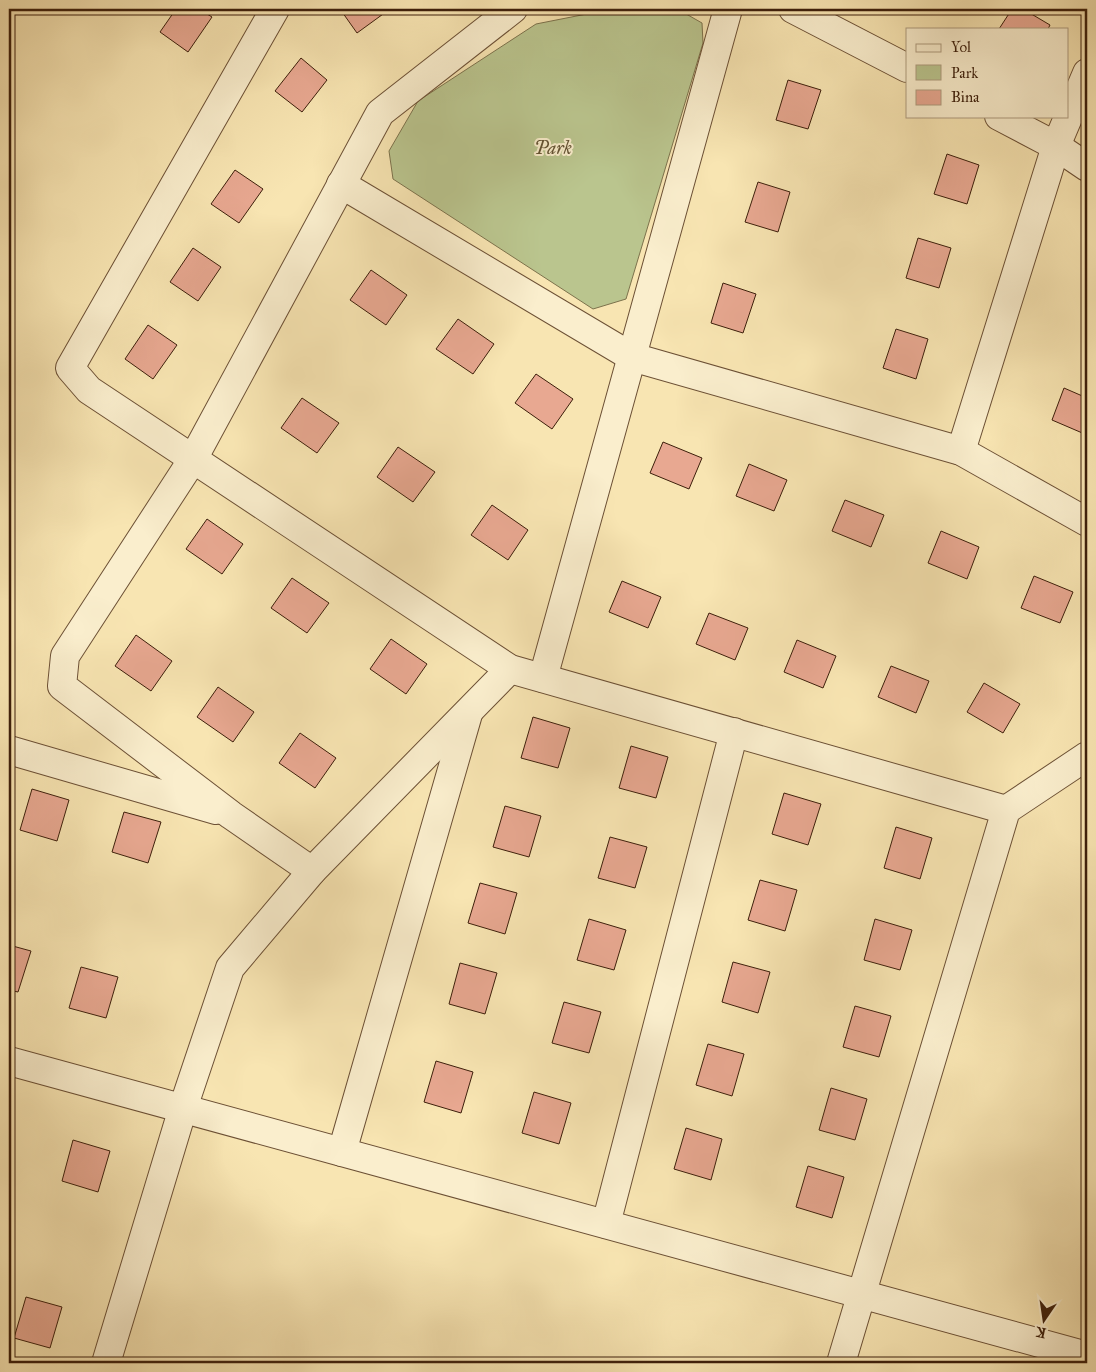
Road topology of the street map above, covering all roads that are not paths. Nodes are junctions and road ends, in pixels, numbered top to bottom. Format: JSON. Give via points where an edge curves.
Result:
{"nodes":[{"id":1,"x":276,"y":9,"type":"edge"},
{"id":2,"x":513,"y":9,"type":"edge"},
{"id":3,"x":728,"y":9,"type":"edge"},
{"id":4,"x":793,"y":9,"type":"edge"},
{"id":5,"x":906,"y":67,"type":"edge"},
{"id":6,"x":1087,"y":73,"type":"edge"},
{"id":7,"x":1003,"y":118,"type":"edge"},
{"id":8,"x":1068,"y":118,"type":"edge"},
{"id":9,"x":1068,"y":118,"type":"edge"},
{"id":10,"x":1056,"y":146,"type":"junction"},
{"id":11,"x":1087,"y":167,"type":"edge"},
{"id":12,"x":341,"y":184,"type":"junction"},
{"id":13,"x":632,"y":357,"type":"junction"},
{"id":14,"x":961,"y":451,"type":"junction"},
{"id":15,"x":193,"y":459,"type":"junction"},
{"id":16,"x":1087,"y":522,"type":"edge"},
{"id":17,"x":510,"y":669,"type":"junction"},
{"id":18,"x":543,"y":678,"type":"junction"},
{"id":19,"x":469,"y":711,"type":"junction"},
{"id":20,"x":734,"y":732,"type":"junction"},
{"id":21,"x":9,"y":750,"type":"edge"},
{"id":22,"x":1087,"y":756,"type":"edge"},
{"id":23,"x":1006,"y":810,"type":"junction"},
{"id":24,"x":231,"y":815,"type":"junction"},
{"id":25,"x":312,"y":870,"type":"junction"},
{"id":26,"x":9,"y":1061,"type":"edge"},
{"id":27,"x":183,"y":1108,"type":"junction"},
{"id":28,"x":342,"y":1152,"type":"junction"},
{"id":29,"x":606,"y":1224,"type":"junction"},
{"id":30,"x":861,"y":1294,"type":"junction"},
{"id":31,"x":1087,"y":1356,"type":"edge"},
{"id":32,"x":106,"y":1363,"type":"edge"},
{"id":33,"x":841,"y":1363,"type":"edge"}],
"edges":[{"from":1,"to":15,"type":"street","via":[[70,368],[89,390]]},
{"from":2,"to":12,"type":"street","via":[[380,113]]},
{"from":3,"to":13,"type":"street"},
{"from":4,"to":5,"type":"street"},
{"from":6,"to":8,"type":"street"},
{"from":7,"to":10,"type":"street"},
{"from":9,"to":10,"type":"street"},
{"from":10,"to":11,"type":"street"},
{"from":10,"to":14,"type":"street"},
{"from":12,"to":13,"type":"street"},
{"from":12,"to":15,"type":"street"},
{"from":13,"to":14,"type":"street"},
{"from":13,"to":18,"type":"street"},
{"from":14,"to":16,"type":"street"},
{"from":15,"to":17,"type":"street"},
{"from":15,"to":24,"type":"street","via":[[65,656],[62,686]]},
{"from":17,"to":18,"type":"street"},
{"from":17,"to":19,"type":"street"},
{"from":18,"to":20,"type":"street"},
{"from":19,"to":25,"type":"street"},
{"from":19,"to":28,"type":"street"},
{"from":20,"to":23,"type":"street"},
{"from":20,"to":29,"type":"street"},
{"from":21,"to":24,"type":"street"},
{"from":22,"to":23,"type":"street"},
{"from":23,"to":30,"type":"street"},
{"from":24,"to":25,"type":"street"},
{"from":25,"to":27,"type":"street","via":[[230,968]]},
{"from":26,"to":27,"type":"street"},
{"from":27,"to":28,"type":"street"},
{"from":27,"to":32,"type":"street"},
{"from":28,"to":29,"type":"street"},
{"from":29,"to":30,"type":"street"},
{"from":30,"to":31,"type":"street"},
{"from":30,"to":33,"type":"street"}]}
